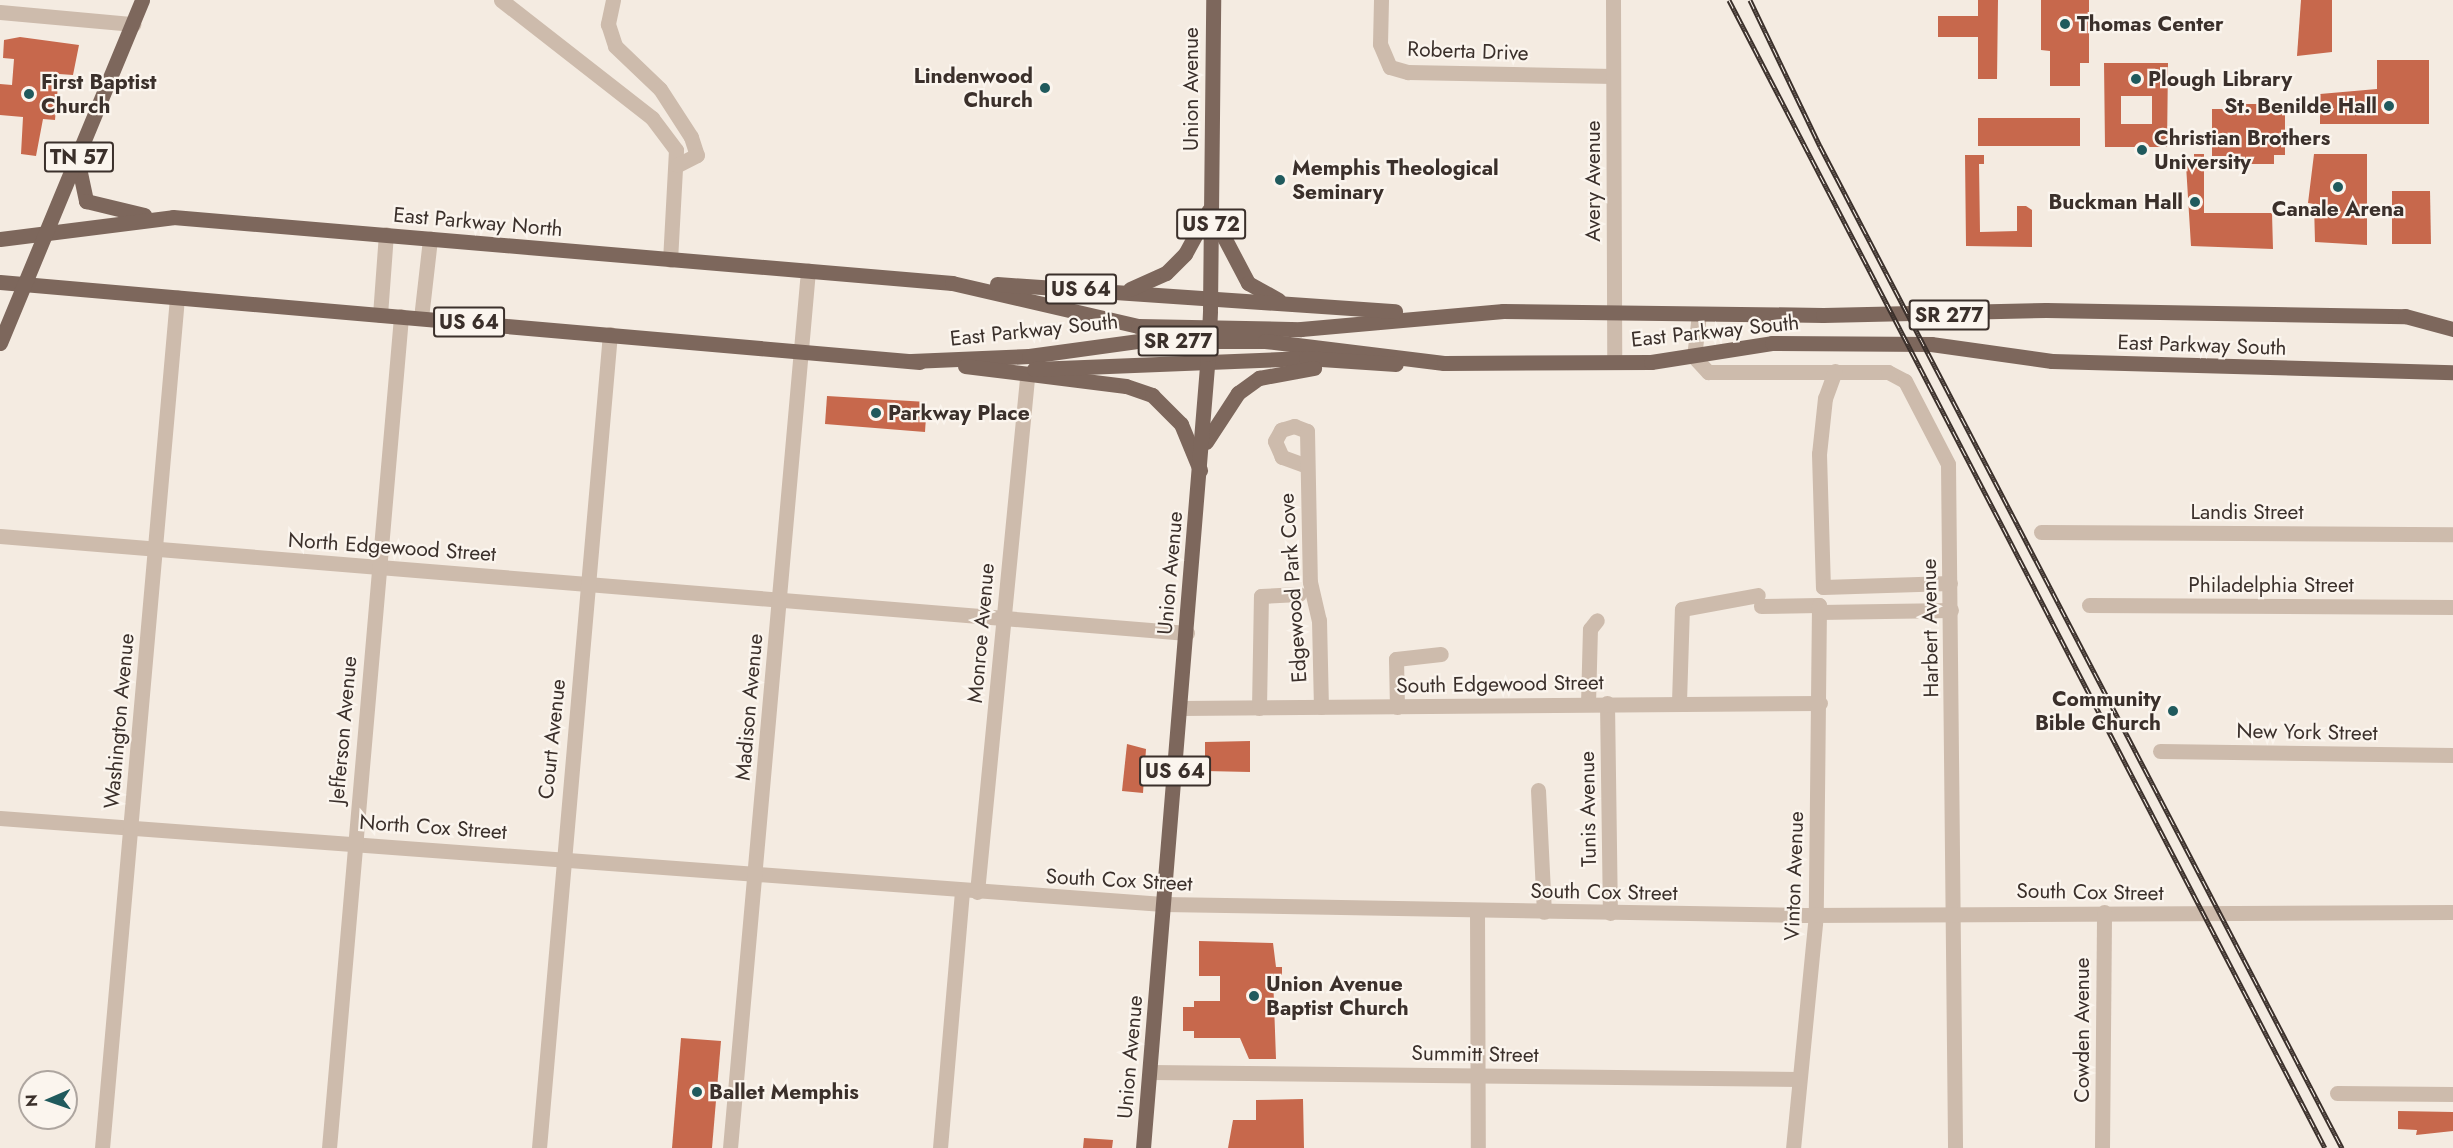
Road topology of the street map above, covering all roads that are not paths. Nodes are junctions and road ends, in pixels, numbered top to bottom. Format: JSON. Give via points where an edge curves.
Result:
{"nodes":[{"id":1,"x":142,"y":0,"type":"edge"},
{"id":2,"x":501,"y":0,"type":"edge"},
{"id":3,"x":613,"y":0,"type":"edge"},
{"id":4,"x":1213,"y":0,"type":"edge"},
{"id":5,"x":1381,"y":0,"type":"edge"},
{"id":6,"x":1613,"y":0,"type":"edge"},
{"id":7,"x":0,"y":12,"type":"edge"},
{"id":8,"x":133,"y":24,"type":"junction"},
{"id":9,"x":1613,"y":76,"type":"junction"},
{"id":10,"x":77,"y":160,"type":"junction"},
{"id":11,"x":677,"y":165,"type":"junction"},
{"id":12,"x":1211,"y":205,"type":"junction"},
{"id":13,"x":152,"y":217,"type":"junction"},
{"id":14,"x":48,"y":232,"type":"junction"},
{"id":15,"x":386,"y":234,"type":"junction"},
{"id":16,"x":0,"y":239,"type":"edge"},
{"id":17,"x":430,"y":239,"type":"junction"},
{"id":18,"x":670,"y":260,"type":"junction"},
{"id":19,"x":808,"y":270,"type":"junction"},
{"id":20,"x":0,"y":282,"type":"edge"},
{"id":21,"x":952,"y":282,"type":"junction"},
{"id":22,"x":26,"y":284,"type":"junction"},
{"id":23,"x":1120,"y":292,"type":"junction"},
{"id":24,"x":177,"y":297,"type":"junction"},
{"id":25,"x":1291,"y":304,"type":"junction"},
{"id":26,"x":1210,"y":305,"type":"junction"},
{"id":27,"x":1615,"y":310,"type":"junction"},
{"id":28,"x":1699,"y":314,"type":"junction"},
{"id":29,"x":380,"y":315,"type":"junction"},
{"id":30,"x":1444,"y":315,"type":"junction"},
{"id":31,"x":401,"y":316,"type":"junction"},
{"id":32,"x":422,"y":318,"type":"junction"},
{"id":33,"x":2453,"y":320,"type":"edge"},
{"id":34,"x":2435,"y":324,"type":"junction"},
{"id":35,"x":2453,"y":329,"type":"edge"},
{"id":36,"x":610,"y":334,"type":"junction"},
{"id":37,"x":0,"y":343,"type":"edge"},
{"id":38,"x":802,"y":351,"type":"junction"},
{"id":39,"x":1694,"y":357,"type":"junction"},
{"id":40,"x":1208,"y":360,"type":"junction"},
{"id":41,"x":911,"y":361,"type":"junction"},
{"id":42,"x":1614,"y":361,"type":"junction"},
{"id":43,"x":1444,"y":363,"type":"junction"},
{"id":44,"x":1370,"y":364,"type":"junction"},
{"id":45,"x":965,"y":366,"type":"junction"},
{"id":46,"x":1835,"y":371,"type":"junction"},
{"id":47,"x":2453,"y":372,"type":"edge"},
{"id":48,"x":1027,"y":378,"type":"junction"},
{"id":49,"x":1201,"y":453,"type":"junction"},
{"id":50,"x":1307,"y":466,"type":"dead end"},
{"id":51,"x":1200,"y":470,"type":"junction"},
{"id":52,"x":2041,"y":532,"type":"dead end"},
{"id":53,"x":2453,"y":534,"type":"edge"},
{"id":54,"x":0,"y":536,"type":"edge"},
{"id":55,"x":155,"y":550,"type":"junction"},
{"id":56,"x":377,"y":569,"type":"junction"},
{"id":57,"x":589,"y":582,"type":"junction"},
{"id":58,"x":1950,"y":583,"type":"junction"},
{"id":59,"x":1299,"y":594,"type":"dead end"},
{"id":60,"x":780,"y":598,"type":"junction"},
{"id":61,"x":2089,"y":605,"type":"dead end"},
{"id":62,"x":2453,"y":607,"type":"edge"},
{"id":63,"x":1819,"y":608,"type":"junction"},
{"id":64,"x":1951,"y":610,"type":"junction"},
{"id":65,"x":1004,"y":616,"type":"junction"},
{"id":66,"x":1598,"y":620,"type":"dead end"},
{"id":67,"x":1187,"y":633,"type":"junction"},
{"id":68,"x":1441,"y":654,"type":"dead end"},
{"id":69,"x":1679,"y":702,"type":"junction"},
{"id":70,"x":1820,"y":703,"type":"junction"},
{"id":71,"x":1588,"y":704,"type":"junction"},
{"id":72,"x":1607,"y":704,"type":"junction"},
{"id":73,"x":1397,"y":706,"type":"junction"},
{"id":74,"x":1321,"y":707,"type":"junction"},
{"id":75,"x":1181,"y":708,"type":"junction"},
{"id":76,"x":1259,"y":708,"type":"junction"},
{"id":77,"x":2160,"y":751,"type":"dead end"},
{"id":78,"x":2453,"y":755,"type":"edge"},
{"id":79,"x":1538,"y":790,"type":"dead end"},
{"id":80,"x":0,"y":818,"type":"edge"},
{"id":81,"x":131,"y":829,"type":"junction"},
{"id":82,"x":354,"y":842,"type":"junction"},
{"id":83,"x":561,"y":857,"type":"junction"},
{"id":84,"x":755,"y":876,"type":"junction"},
{"id":85,"x":970,"y":891,"type":"junction"},
{"id":86,"x":1163,"y":904,"type":"junction"},
{"id":87,"x":1477,"y":911,"type":"junction"},
{"id":88,"x":1954,"y":911,"type":"junction"},
{"id":89,"x":1544,"y":912,"type":"junction"},
{"id":90,"x":2104,"y":912,"type":"junction"},
{"id":91,"x":2453,"y":912,"type":"edge"},
{"id":92,"x":1610,"y":913,"type":"junction"},
{"id":93,"x":1816,"y":914,"type":"junction"},
{"id":94,"x":1150,"y":1072,"type":"junction"},
{"id":95,"x":1478,"y":1075,"type":"junction"},
{"id":96,"x":1799,"y":1079,"type":"junction"},
{"id":97,"x":2337,"y":1093,"type":"dead end"},
{"id":98,"x":2453,"y":1094,"type":"edge"},
{"id":99,"x":102,"y":1148,"type":"edge"},
{"id":100,"x":329,"y":1148,"type":"edge"},
{"id":101,"x":539,"y":1148,"type":"edge"},
{"id":102,"x":730,"y":1148,"type":"edge"},
{"id":103,"x":940,"y":1148,"type":"edge"},
{"id":104,"x":1143,"y":1148,"type":"edge"},
{"id":105,"x":1478,"y":1148,"type":"edge"},
{"id":106,"x":1794,"y":1148,"type":"edge"},
{"id":107,"x":1955,"y":1148,"type":"edge"},
{"id":108,"x":2102,"y":1148,"type":"edge"}],
"edges":[{"from":1,"to":8,"type":"main road","number":"TN 57"},
{"from":2,"to":11,"type":"street","via":[[652,118],[676,150]]},
{"from":3,"to":11,"type":"street","via":[[609,24],[615,46],[660,89],[691,137],[697,155]]},
{"from":4,"to":12,"type":"main road","name":"Union Avenue","number":"US 72"},
{"from":5,"to":9,"type":"street","name":"Roberta Drive","via":[[1380,44],[1390,67],[1408,72]]},
{"from":6,"to":9,"type":"street","name":"Avery Avenue"},
{"from":7,"to":8,"type":"street"},
{"from":8,"to":10,"type":"main road","number":"TN 57"},
{"from":9,"to":27,"type":"street","name":"Avery Avenue"},
{"from":10,"to":13,"type":"main road","via":[[86,201]]},
{"from":10,"to":14,"type":"main road","number":"TN 57"},
{"from":11,"to":18,"type":"street"},
{"from":12,"to":23,"type":"main road","via":[[1185,254],[1166,273]]},
{"from":12,"to":25,"type":"main road","via":[[1220,237],[1248,283]]},
{"from":12,"to":26,"type":"main road","name":"Union Avenue","number":"US 72"},
{"from":13,"to":14,"type":"main road","name":"East Parkway North","number":"US 64"},
{"from":13,"to":15,"type":"main road","name":"East Parkway North","number":"US 64"},
{"from":14,"to":16,"type":"main road","name":"East Parkway North","number":"US 64"},
{"from":14,"to":22,"type":"main road","number":"TN 57"},
{"from":15,"to":17,"type":"main road","name":"East Parkway North","number":"US 64"},
{"from":15,"to":29,"type":"street"},
{"from":17,"to":18,"type":"main road","name":"East Parkway North","number":"US 64"},
{"from":17,"to":32,"type":"street"},
{"from":18,"to":19,"type":"main road","name":"East Parkway North","number":"US 64"},
{"from":19,"to":21,"type":"main road","name":"East Parkway North","number":"US 64"},
{"from":19,"to":38,"type":"street","name":"Madison Avenue"},
{"from":20,"to":22,"type":"main road","number":"US 64"},
{"from":21,"to":23,"type":"main road","number":"US 64"},
{"from":21,"to":30,"type":"main road","name":"East Parkway South","via":[[1119,325],[1301,329]]},
{"from":22,"to":24,"type":"main road","number":"US 64"},
{"from":22,"to":37,"type":"main road"},
{"from":23,"to":26,"type":"main road","number":"US 64"},
{"from":24,"to":29,"type":"main road","number":"US 64"},
{"from":24,"to":55,"type":"street","name":"Washington Avenue"},
{"from":25,"to":26,"type":"main road"},
{"from":25,"to":30,"type":"main road"},
{"from":26,"to":40,"type":"main road","name":"Union Avenue","number":"US 64","bridge":true},
{"from":27,"to":28,"type":"main road","name":"East Parkway South","number":"SR 277"},
{"from":27,"to":30,"type":"main road","name":"East Parkway South","number":"SR 277"},
{"from":27,"to":42,"type":"street","name":"Avery Avenue"},
{"from":28,"to":34,"type":"main road","name":"East Parkway South","number":"SR 277","via":[[2046,310],[2405,316]]},
{"from":28,"to":39,"type":"street"},
{"from":29,"to":31,"type":"main road","number":"US 64"},
{"from":31,"to":32,"type":"main road","number":"US 64"},
{"from":31,"to":56,"type":"street","name":"Jefferson Avenue"},
{"from":32,"to":36,"type":"main road","number":"US 64"},
{"from":33,"to":34,"type":"main road"},
{"from":34,"to":35,"type":"main road","name":"East Parkway South","number":"SR 277"},
{"from":36,"to":38,"type":"main road","number":"US 64"},
{"from":36,"to":57,"type":"street","name":"Court Avenue"},
{"from":38,"to":41,"type":"main road","number":"US 64"},
{"from":38,"to":60,"type":"street","name":"Madison Avenue"},
{"from":39,"to":42,"type":"main road","name":"East Parkway South","number":"SR 277"},
{"from":39,"to":46,"type":"street","name":"Harbert Avenue","via":[[1708,372]]},
{"from":39,"to":47,"type":"main road","name":"East Parkway South","number":"SR 277","via":[[1772,343],[1931,344],[2052,361]]},
{"from":40,"to":44,"type":"main road","via":[[1306,358]]},
{"from":40,"to":45,"type":"main road"},
{"from":40,"to":49,"type":"main road","name":"Union Avenue","number":"US 64"},
{"from":41,"to":43,"type":"main road","name":"East Parkway South","number":"SR 277","via":[[1029,356],[1140,341],[1265,341]]},
{"from":41,"to":45,"type":"main road","number":"US 64"},
{"from":42,"to":43,"type":"main road","name":"East Parkway South","number":"SR 277"},
{"from":43,"to":44,"type":"main road"},
{"from":44,"to":49,"type":"main road","via":[[1278,370],[1258,378],[1213,426]]},
{"from":45,"to":48,"type":"main road","number":"US 64"},
{"from":46,"to":58,"type":"street","name":"Harbert Avenue","via":[[1888,372],[1905,381],[1940,444],[1948,464]]},
{"from":46,"to":58,"type":"street","via":[[1825,398],[1819,454],[1823,587]]},
{"from":48,"to":51,"type":"main road","number":"US 64","via":[[1126,386],[1152,395],[1181,424]]},
{"from":48,"to":65,"type":"street","name":"Monroe Avenue"},
{"from":49,"to":51,"type":"main road","name":"Union Avenue","number":"US 64"},
{"from":50,"to":74,"type":"street","name":"Edgewood Park Cove"},
{"from":51,"to":67,"type":"main road","name":"Union Avenue","number":"US 64"},
{"from":52,"to":53,"type":"street","name":"Landis Street"},
{"from":54,"to":55,"type":"street","name":"North Edgewood Street"},
{"from":55,"to":56,"type":"street","name":"North Edgewood Street"},
{"from":55,"to":81,"type":"street","name":"Washington Avenue"},
{"from":56,"to":57,"type":"street","name":"North Edgewood Street"},
{"from":56,"to":82,"type":"street","name":"Jefferson Avenue"},
{"from":57,"to":60,"type":"street","name":"North Edgewood Street"},
{"from":57,"to":83,"type":"street","name":"Court Avenue"},
{"from":58,"to":64,"type":"street","name":"Harbert Avenue"},
{"from":59,"to":76,"type":"street","via":[[1261,596]]},
{"from":60,"to":65,"type":"street"},
{"from":60,"to":84,"type":"street","name":"Madison Avenue"},
{"from":61,"to":62,"type":"street","name":"Philadelphia Street"},
{"from":63,"to":64,"type":"street"},
{"from":63,"to":69,"type":"street","via":[[1759,600],[1682,609]]},
{"from":63,"to":70,"type":"street","name":"Vinton Avenue"},
{"from":64,"to":88,"type":"street","name":"Harbert Avenue"},
{"from":65,"to":67,"type":"street"},
{"from":65,"to":85,"type":"street","name":"Monroe Avenue"},
{"from":66,"to":71,"type":"street","via":[[1590,629]]},
{"from":67,"to":75,"type":"main road","name":"Union Avenue","number":"US 64"},
{"from":68,"to":73,"type":"street","via":[[1396,659]]},
{"from":69,"to":70,"type":"street","name":"South Edgewood Street"},
{"from":69,"to":72,"type":"street","name":"South Edgewood Street"},
{"from":70,"to":93,"type":"street","name":"Vinton Avenue"},
{"from":71,"to":72,"type":"street","name":"South Edgewood Street"},
{"from":71,"to":73,"type":"street","name":"South Edgewood Street"},
{"from":72,"to":92,"type":"street","name":"Tunis Avenue"},
{"from":73,"to":74,"type":"street","name":"South Edgewood Street"},
{"from":74,"to":76,"type":"street","name":"South Edgewood Street"},
{"from":75,"to":76,"type":"street","name":"South Edgewood Street"},
{"from":75,"to":86,"type":"main road","name":"Union Avenue","number":"US 64"},
{"from":77,"to":78,"type":"street","name":"New York Street"},
{"from":79,"to":89,"type":"street"},
{"from":80,"to":81,"type":"street","name":"North Cox Street"},
{"from":81,"to":82,"type":"street","name":"North Cox Street"},
{"from":81,"to":99,"type":"street","name":"Washington Avenue"},
{"from":82,"to":83,"type":"street","name":"North Cox Street"},
{"from":82,"to":100,"type":"street","name":"Jefferson Avenue"},
{"from":83,"to":84,"type":"street","name":"North Cox Street"},
{"from":83,"to":101,"type":"street","name":"Court Avenue"},
{"from":84,"to":85,"type":"street","name":"South Cox Street"},
{"from":84,"to":102,"type":"street","name":"Madison Avenue"},
{"from":85,"to":86,"type":"street","name":"South Cox Street"},
{"from":85,"to":103,"type":"street","name":"Monroe Avenue"},
{"from":86,"to":87,"type":"street","name":"South Cox Street"},
{"from":86,"to":94,"type":"main road","name":"Union Avenue","number":"US 64"},
{"from":87,"to":89,"type":"street","name":"South Cox Street"},
{"from":87,"to":95,"type":"street"},
{"from":88,"to":90,"type":"street","name":"South Cox Street"},
{"from":88,"to":93,"type":"street","name":"South Cox Street"},
{"from":88,"to":107,"type":"street","name":"Harbert Avenue"},
{"from":89,"to":92,"type":"street","name":"South Cox Street"},
{"from":90,"to":91,"type":"street","name":"South Cox Street"},
{"from":90,"to":108,"type":"street","name":"Cowden Avenue"},
{"from":92,"to":93,"type":"street","name":"South Cox Street"},
{"from":93,"to":96,"type":"street","name":"Vinton Avenue"},
{"from":94,"to":95,"type":"street","name":"Summitt Street"},
{"from":94,"to":104,"type":"main road","name":"Union Avenue","number":"US 64"},
{"from":95,"to":96,"type":"street","name":"Summitt Street"},
{"from":95,"to":105,"type":"street"},
{"from":96,"to":106,"type":"street","name":"Vinton Avenue"},
{"from":97,"to":98,"type":"street"}]}
